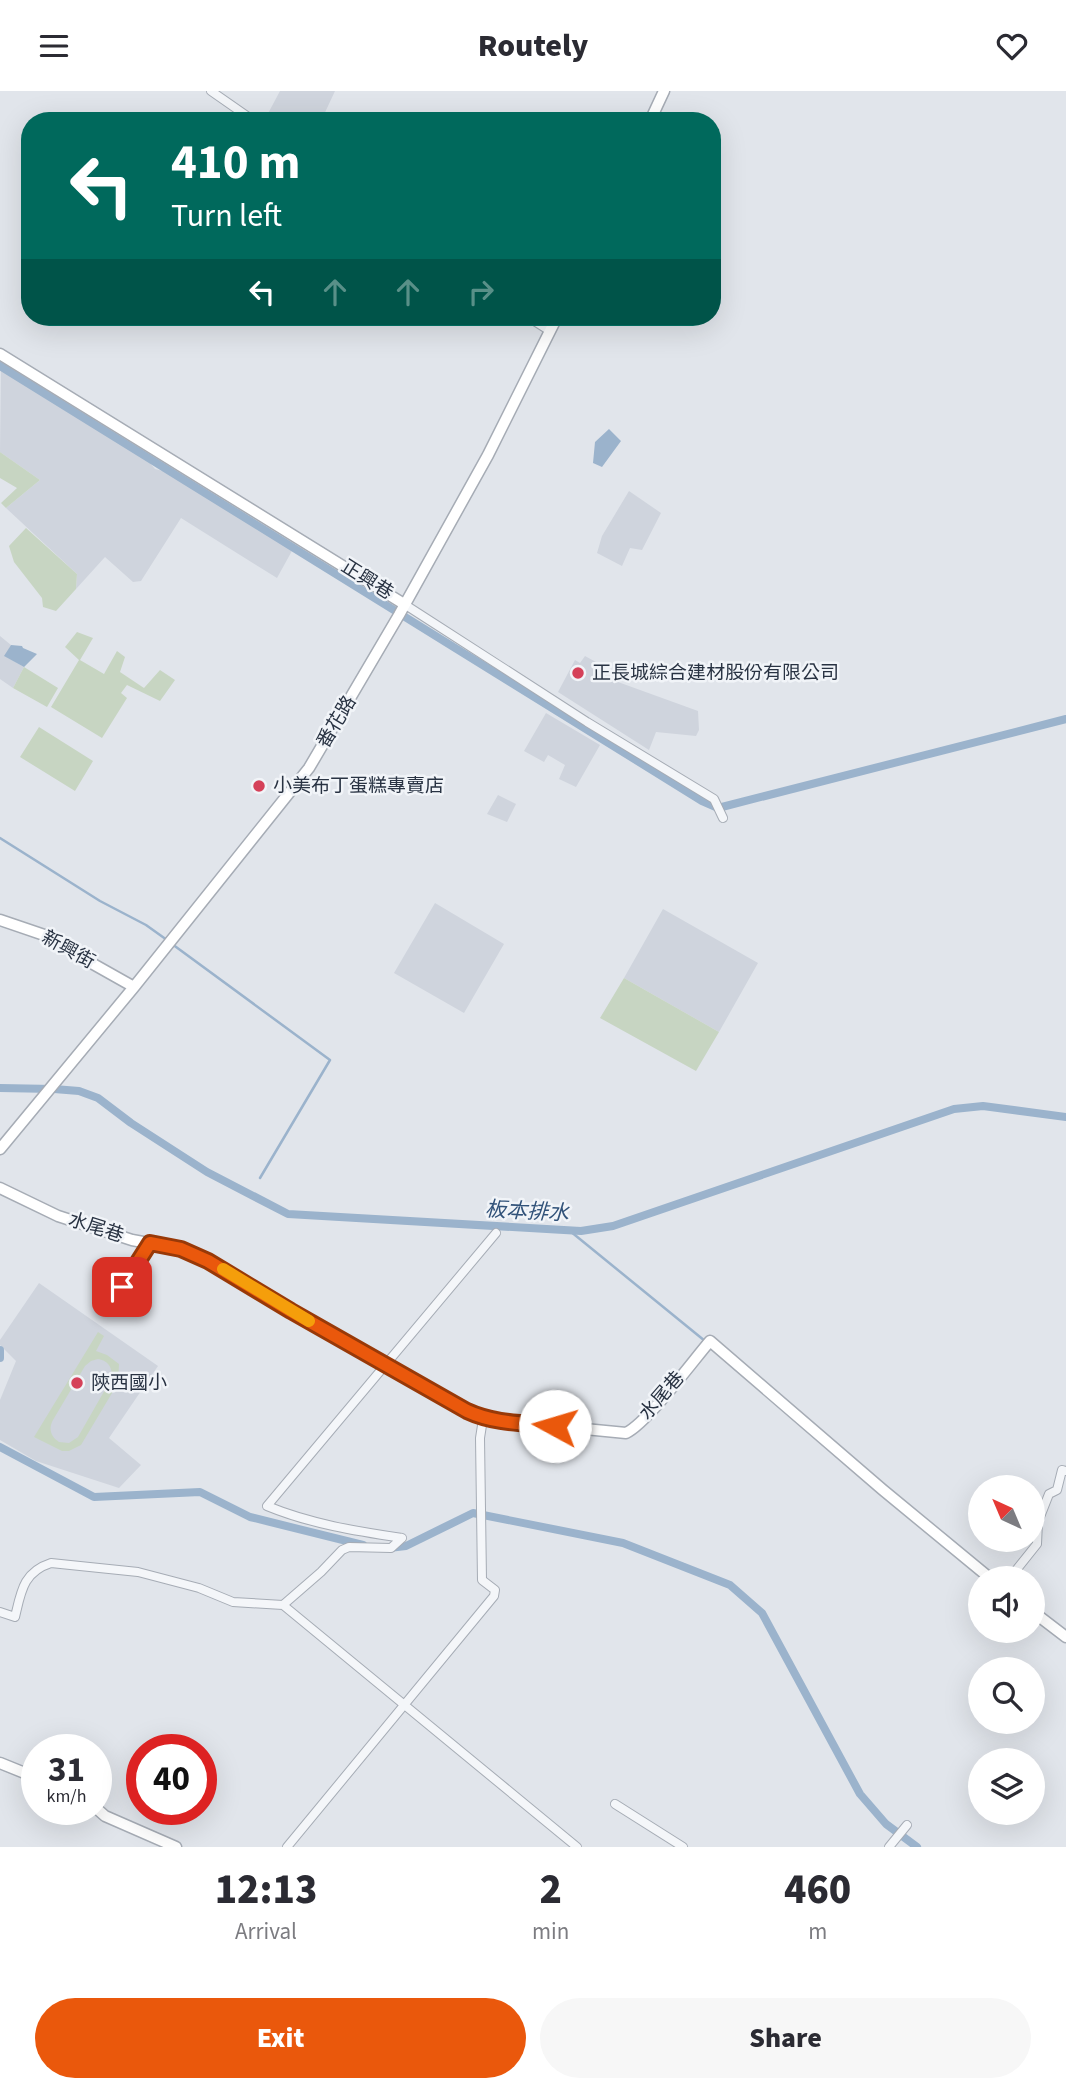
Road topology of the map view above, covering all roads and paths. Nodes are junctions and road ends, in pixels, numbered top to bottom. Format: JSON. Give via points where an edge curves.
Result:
{"nodes":[{"id":1,"x":211,"y":91,"type":"edge"},
{"id":2,"x":664,"y":91,"type":"edge"},
{"id":3,"x":241,"y":112,"type":"edge"},
{"id":4,"x":654,"y":112,"type":"edge"},
{"id":5,"x":542,"y":326,"type":"edge"},
{"id":6,"x":552,"y":326,"type":"edge"},
{"id":7,"x":550,"y":331,"type":"junction"},
{"id":8,"x":0,"y":354,"type":"edge"},
{"id":9,"x":404,"y":604,"type":"junction"},
{"id":10,"x":723,"y":818,"type":"dead end"},
{"id":11,"x":0,"y":920,"type":"edge"},
{"id":12,"x":134,"y":987,"type":"junction"},
{"id":13,"x":0,"y":1149,"type":"edge"},
{"id":14,"x":0,"y":1188,"type":"edge"},
{"id":15,"x":496,"y":1233,"type":"dead end"},
{"id":16,"x":150,"y":1243,"type":"junction"},
{"id":17,"x":107,"y":1309,"type":"dead end"},
{"id":18,"x":387,"y":1364,"type":"junction"},
{"id":19,"x":483,"y":1419,"type":"junction"},
{"id":20,"x":1066,"y":1471,"type":"edge"},
{"id":21,"x":975,"y":1566,"type":"edge"},
{"id":22,"x":1019,"y":1566,"type":"edge"},
{"id":23,"x":283,"y":1605,"type":"junction"},
{"id":24,"x":0,"y":1612,"type":"edge"},
{"id":25,"x":1045,"y":1621,"type":"edge"},
{"id":26,"x":1066,"y":1637,"type":"edge"},
{"id":27,"x":404,"y":1704,"type":"junction"},
{"id":28,"x":0,"y":1763,"type":"edge"},
{"id":29,"x":21,"y":1772,"type":"edge"},
{"id":30,"x":615,"y":1804,"type":"dead end"},
{"id":31,"x":112,"y":1819,"type":"edge"},
{"id":32,"x":907,"y":1825,"type":"dead end"},
{"id":33,"x":176,"y":1847,"type":"edge"},
{"id":34,"x":287,"y":1847,"type":"edge"},
{"id":35,"x":577,"y":1847,"type":"edge"},
{"id":36,"x":683,"y":1847,"type":"edge"},
{"id":37,"x":890,"y":1847,"type":"edge"}],
"edges":[{"from":1,"to":3,"type":"street"},
{"from":2,"to":4,"type":"street"},
{"from":5,"to":7,"type":"street"},
{"from":6,"to":7,"type":"street","name":"番花路"},
{"from":7,"to":9,"type":"street","name":"番花路","via":[[511,412]]},
{"from":8,"to":9,"type":"street","name":"正興巷"},
{"from":9,"to":10,"type":"street","name":"正興巷","via":[[715,799]]},
{"from":9,"to":12,"type":"street","name":"番花路","via":[[309,768]]},
{"from":11,"to":12,"type":"street","name":"新興街","via":[[53,937]]},
{"from":12,"to":13,"type":"street","name":"番花路"},
{"from":14,"to":16,"type":"street","name":"水尾巷","via":[[58,1216]]},
{"from":15,"to":18,"type":"street"},
{"from":16,"to":17,"type":"street"},
{"from":16,"to":18,"type":"street","name":"水尾巷","via":[[208,1261]]},
{"from":18,"to":19,"type":"street","name":"水尾巷"},
{"from":18,"to":23,"type":"street","via":[[267,1506],[326,1526],[402,1538],[391,1548],[342,1550]]},
{"from":19,"to":21,"type":"street","name":"水尾巷","via":[[626,1433],[710,1341]]},
{"from":19,"to":27,"type":"street","via":[[482,1580],[495,1590],[494,1596]]},
{"from":20,"to":22,"type":"street","via":[[1062,1470],[1057,1490],[1049,1494],[1038,1522],[1037,1544]]},
{"from":23,"to":24,"type":"street","via":[[225,1600],[138,1572],[51,1563],[25,1580],[15,1617]]},
{"from":23,"to":27,"type":"street"},
{"from":25,"to":26,"type":"street"},
{"from":27,"to":34,"type":"street"},
{"from":27,"to":35,"type":"street"},
{"from":28,"to":29,"type":"street"},
{"from":30,"to":36,"type":"street"},
{"from":31,"to":33,"type":"street"},
{"from":32,"to":37,"type":"street"}]}
